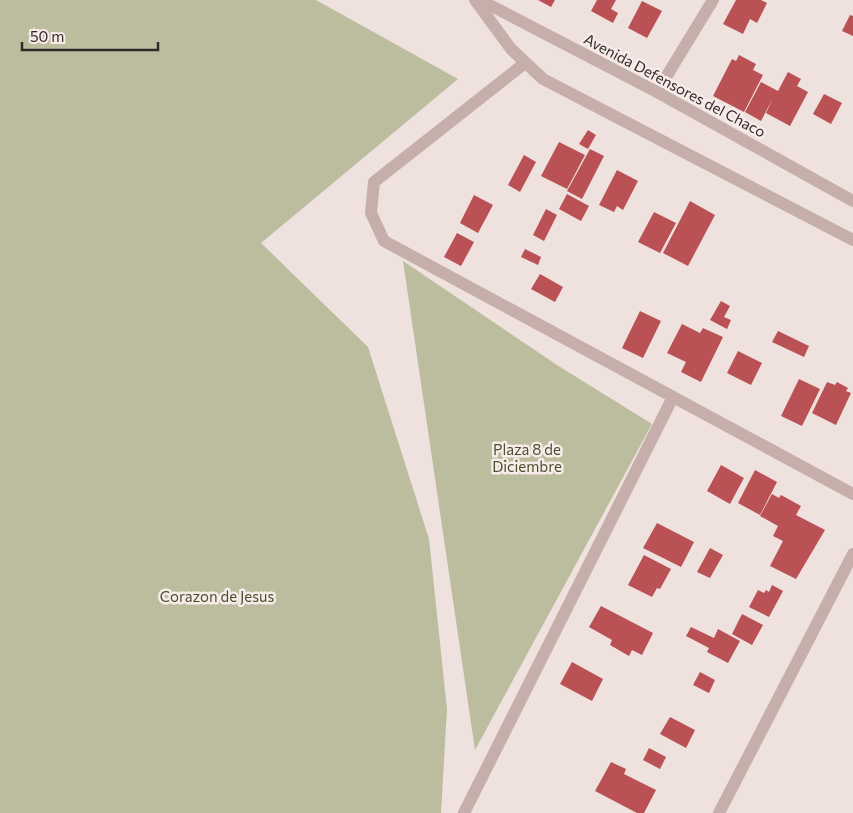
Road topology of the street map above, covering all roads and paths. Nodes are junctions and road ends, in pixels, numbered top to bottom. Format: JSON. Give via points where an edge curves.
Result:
{"nodes":[{"id":1,"x":474,"y":0,"type":"edge"},
{"id":2,"x":480,"y":0,"type":"edge"},
{"id":3,"x":713,"y":0,"type":"edge"},
{"id":4,"x":525,"y":63,"type":"junction"},
{"id":5,"x":657,"y":92,"type":"junction"},
{"id":6,"x":853,"y":201,"type":"edge"},
{"id":7,"x":853,"y":240,"type":"edge"},
{"id":8,"x":673,"y":397,"type":"junction"},
{"id":9,"x":853,"y":494,"type":"edge"},
{"id":10,"x":853,"y":554,"type":"edge"},
{"id":11,"x":464,"y":813,"type":"edge"},
{"id":12,"x":719,"y":813,"type":"edge"}],
"edges":[{"from":1,"to":4,"type":"street","via":[[511,50]]},
{"from":2,"to":5,"type":"street","name":"Avenida Defensores del Chaco"},
{"from":3,"to":5,"type":"street"},
{"from":4,"to":7,"type":"street","via":[[543,79]]},
{"from":4,"to":8,"type":"street","via":[[374,182],[371,213],[384,241]]},
{"from":5,"to":6,"type":"street","name":"Avenida Defensores del Chaco"},
{"from":8,"to":9,"type":"street"},
{"from":8,"to":11,"type":"street"},
{"from":10,"to":12,"type":"street"}]}
